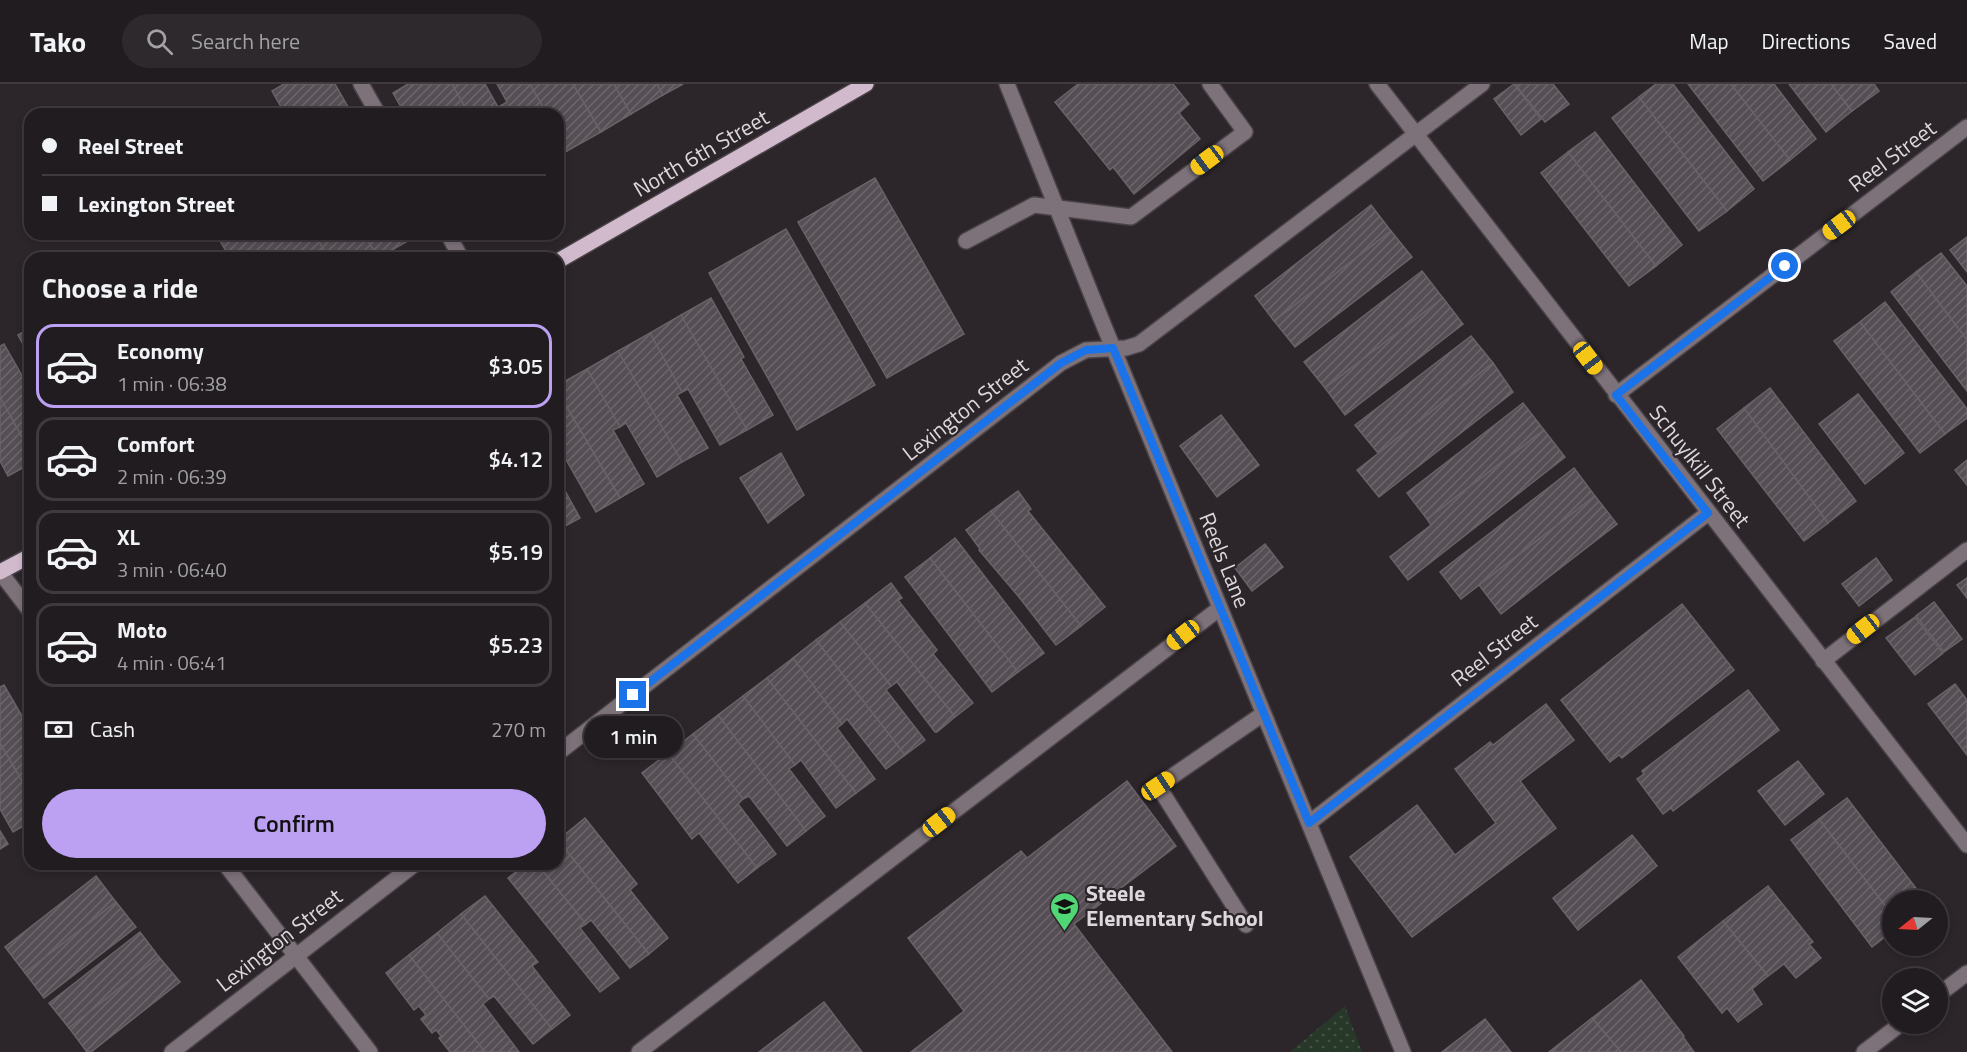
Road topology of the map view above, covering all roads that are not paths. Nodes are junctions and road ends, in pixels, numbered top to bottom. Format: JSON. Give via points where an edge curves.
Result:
{"nodes":[{"id":1,"x":361,"y":84,"type":"edge"},
{"id":2,"x":866,"y":84,"type":"edge"},
{"id":3,"x":1007,"y":84,"type":"edge"},
{"id":4,"x":1210,"y":84,"type":"edge"},
{"id":5,"x":1377,"y":84,"type":"edge"},
{"id":6,"x":1482,"y":84,"type":"edge"},
{"id":7,"x":375,"y":108,"type":"edge"},
{"id":8,"x":1967,"y":128,"type":"edge"},
{"id":9,"x":1416,"y":135,"type":"junction"},
{"id":10,"x":1055,"y":208,"type":"junction"},
{"id":11,"x":966,"y":241,"type":"dead end"},
{"id":12,"x":564,"y":258,"type":"edge"},
{"id":13,"x":1113,"y":348,"type":"junction"},
{"id":14,"x":1616,"y":395,"type":"junction"},
{"id":15,"x":1708,"y":513,"type":"junction"},
{"id":16,"x":1967,"y":550,"type":"edge"},
{"id":17,"x":24,"y":559,"type":"edge"},
{"id":18,"x":0,"y":572,"type":"edge"},
{"id":19,"x":24,"y":602,"type":"edge"},
{"id":20,"x":1220,"y":608,"type":"junction"},
{"id":21,"x":1823,"y":661,"type":"junction"},
{"id":22,"x":1263,"y":714,"type":"junction"},
{"id":23,"x":564,"y":748,"type":"edge"},
{"id":24,"x":1309,"y":823,"type":"junction"},
{"id":25,"x":1967,"y":845,"type":"edge"},
{"id":26,"x":230,"y":870,"type":"edge"},
{"id":27,"x":407,"y":870,"type":"edge"},
{"id":28,"x":1246,"y":924,"type":"dead end"},
{"id":29,"x":296,"y":956,"type":"junction"},
{"id":30,"x":1967,"y":973,"type":"edge"},
{"id":31,"x":1948,"y":987,"type":"edge"},
{"id":32,"x":1888,"y":1034,"type":"edge"},
{"id":33,"x":172,"y":1052,"type":"edge"},
{"id":34,"x":370,"y":1052,"type":"edge"},
{"id":35,"x":639,"y":1052,"type":"edge"},
{"id":36,"x":1403,"y":1052,"type":"edge"},
{"id":37,"x":1864,"y":1052,"type":"edge"}],
"edges":[{"from":1,"to":7,"type":"street"},
{"from":2,"to":12,"type":"main road","name":"North 6th Street"},
{"from":3,"to":10,"type":"street","name":"Reels Lane"},
{"from":4,"to":10,"type":"street","via":[[1245,132],[1131,217]]},
{"from":5,"to":9,"type":"street","name":"Schuylkill Street"},
{"from":6,"to":9,"type":"street","name":"Lexington Street"},
{"from":8,"to":14,"type":"street","name":"Reel Street"},
{"from":9,"to":13,"type":"street","name":"Lexington Street","via":[[1139,345]]},
{"from":9,"to":14,"type":"street","name":"Schuylkill Street"},
{"from":10,"to":11,"type":"street","via":[[1034,205]]},
{"from":10,"to":13,"type":"street","name":"Reels Lane"},
{"from":13,"to":20,"type":"street","name":"Reels Lane"},
{"from":13,"to":23,"type":"street","name":"Lexington Street","via":[[1086,350],[1061,363]]},
{"from":14,"to":15,"type":"street","name":"Schuylkill Street"},
{"from":15,"to":21,"type":"street","name":"Schuylkill Street"},
{"from":15,"to":24,"type":"street","name":"Reel Street"},
{"from":16,"to":21,"type":"street"},
{"from":17,"to":18,"type":"main road"},
{"from":18,"to":19,"type":"street"},
{"from":20,"to":22,"type":"street","name":"Reels Lane"},
{"from":20,"to":35,"type":"street"},
{"from":21,"to":25,"type":"street","name":"Schuylkill Street"},
{"from":22,"to":24,"type":"street","name":"Reels Lane"},
{"from":22,"to":28,"type":"street","via":[[1158,786]]},
{"from":24,"to":36,"type":"street","name":"Reels Lane"},
{"from":26,"to":29,"type":"street"},
{"from":27,"to":29,"type":"street","name":"Lexington Street"},
{"from":29,"to":33,"type":"street","name":"Lexington Street"},
{"from":29,"to":34,"type":"street"},
{"from":30,"to":31,"type":"street"},
{"from":32,"to":37,"type":"street"}]}
